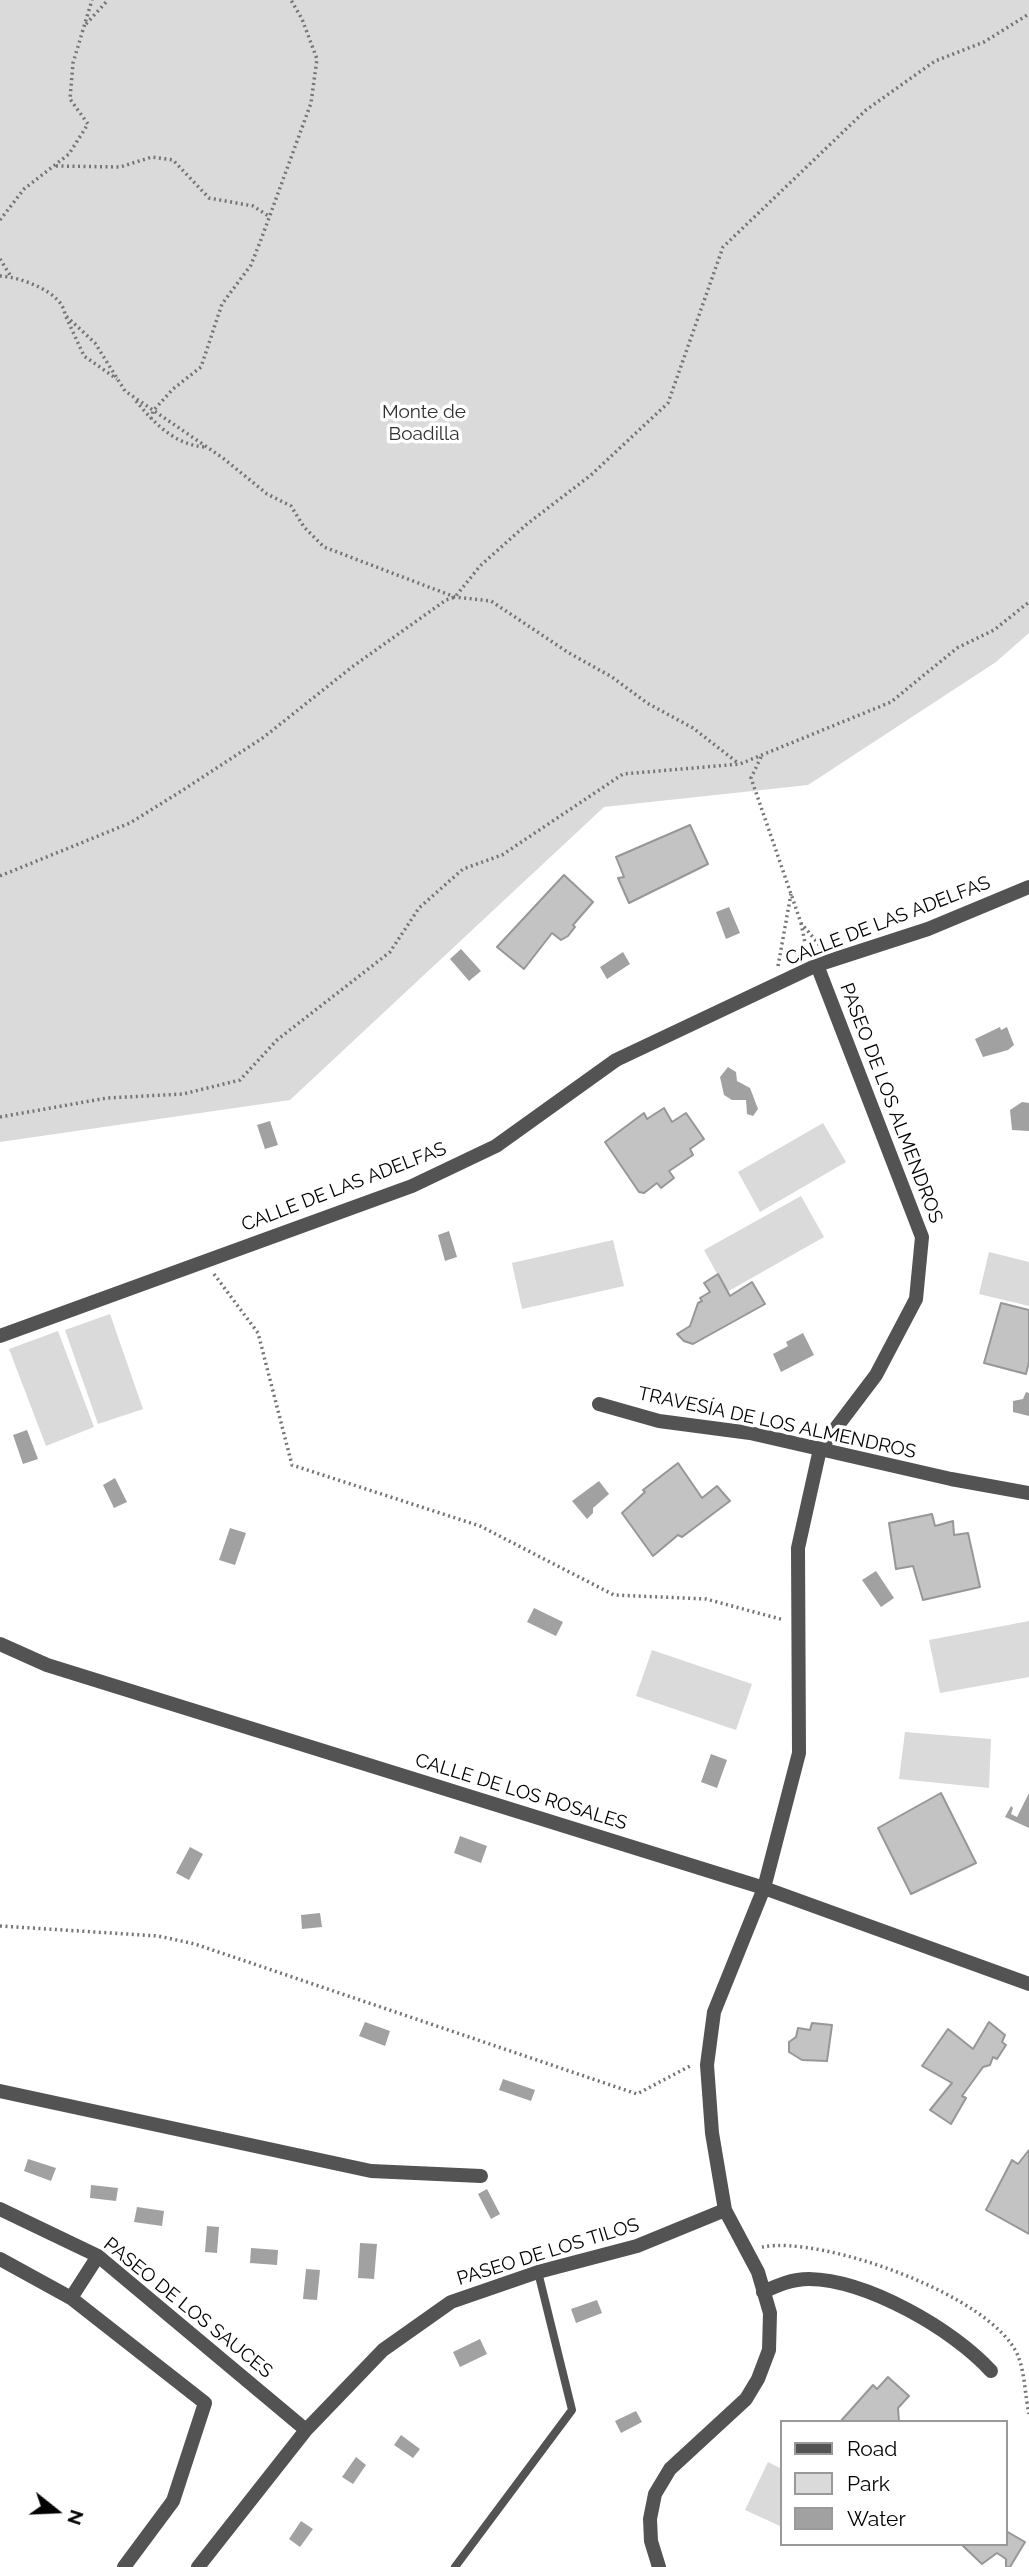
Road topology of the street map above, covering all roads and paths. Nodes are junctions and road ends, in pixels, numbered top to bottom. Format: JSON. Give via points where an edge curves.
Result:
{"nodes":[{"id":1,"x":92,"y":0,"type":"edge"},
{"id":2,"x":108,"y":0,"type":"edge"},
{"id":3,"x":291,"y":0,"type":"edge"},
{"id":4,"x":1029,"y":14,"type":"edge"},
{"id":5,"x":86,"y":25,"type":"junction"},
{"id":6,"x":54,"y":166,"type":"junction"},
{"id":7,"x":270,"y":217,"type":"junction"},
{"id":8,"x":0,"y":220,"type":"edge"},
{"id":9,"x":0,"y":259,"type":"edge"},
{"id":10,"x":0,"y":276,"type":"edge"},
{"id":11,"x":11,"y":276,"type":"junction"},
{"id":12,"x":65,"y":315,"type":"junction"},
{"id":13,"x":120,"y":381,"type":"junction"},
{"id":14,"x":133,"y":398,"type":"junction"},
{"id":15,"x":153,"y":411,"type":"junction"},
{"id":16,"x":150,"y":419,"type":"junction"},
{"id":17,"x":207,"y":447,"type":"junction"},
{"id":18,"x":455,"y":597,"type":"junction"},
{"id":19,"x":1029,"y":602,"type":"edge"},
{"id":20,"x":762,"y":756,"type":"junction"},
{"id":21,"x":740,"y":764,"type":"junction"},
{"id":22,"x":0,"y":876,"type":"edge"},
{"id":23,"x":1029,"y":887,"type":"edge"},
{"id":24,"x":791,"y":893,"type":"junction"},
{"id":25,"x":801,"y":923,"type":"junction"},
{"id":26,"x":819,"y":964,"type":"junction"},
{"id":27,"x":774,"y":985,"type":"junction"},
{"id":28,"x":0,"y":1116,"type":"edge"},
{"id":29,"x":203,"y":1260,"type":"junction"},
{"id":30,"x":0,"y":1336,"type":"edge"},
{"id":31,"x":599,"y":1404,"type":"dead end"},
{"id":32,"x":820,"y":1449,"type":"junction"},
{"id":33,"x":1029,"y":1493,"type":"edge"},
{"id":34,"x":800,"y":1624,"type":"junction"},
{"id":35,"x":0,"y":1644,"type":"edge"},
{"id":36,"x":764,"y":1888,"type":"junction"},
{"id":37,"x":0,"y":1926,"type":"edge"},
{"id":38,"x":1029,"y":1984,"type":"edge"},
{"id":39,"x":708,"y":2057,"type":"junction"},
{"id":40,"x":0,"y":2091,"type":"edge"},
{"id":41,"x":481,"y":2176,"type":"dead end"},
{"id":42,"x":0,"y":2209,"type":"edge"},
{"id":43,"x":725,"y":2210,"type":"junction"},
{"id":44,"x":98,"y":2256,"type":"junction"},
{"id":45,"x":0,"y":2259,"type":"edge"},
{"id":46,"x":538,"y":2272,"type":"junction"},
{"id":47,"x":763,"y":2292,"type":"junction"},
{"id":48,"x":71,"y":2298,"type":"junction"},
{"id":49,"x":991,"y":2371,"type":"dead end"},
{"id":50,"x":306,"y":2430,"type":"junction"},
{"id":51,"x":124,"y":2567,"type":"edge"},
{"id":52,"x":198,"y":2567,"type":"edge"},
{"id":53,"x":455,"y":2567,"type":"edge"},
{"id":54,"x":659,"y":2567,"type":"edge"}],
"edges":[{"from":1,"to":5,"type":"path"},
{"from":2,"to":5,"type":"path"},
{"from":3,"to":7,"type":"path","via":[[317,59],[311,103]]},
{"from":4,"to":18,"type":"path","via":[[984,42],[935,61],[866,110],[723,247],[668,403],[591,475],[480,566]]},
{"from":5,"to":6,"type":"path","via":[[73,63],[70,99],[88,124],[69,154]]},
{"from":6,"to":7,"type":"path","via":[[84,169],[120,167],[152,157],[173,160],[209,198],[253,206]]},
{"from":6,"to":8,"type":"path","via":[[24,189]]},
{"from":7,"to":15,"type":"path","via":[[251,265],[222,304],[201,366]]},
{"from":9,"to":11,"type":"path"},
{"from":10,"to":11,"type":"path"},
{"from":11,"to":12,"type":"path","via":[[55,297]]},
{"from":12,"to":13,"type":"path","via":[[95,342]]},
{"from":12,"to":13,"type":"path","via":[[84,356]]},
{"from":13,"to":14,"type":"path"},
{"from":14,"to":15,"type":"path"},
{"from":14,"to":16,"type":"path"},
{"from":15,"to":16,"type":"path"},
{"from":15,"to":17,"type":"path"},
{"from":16,"to":17,"type":"path","via":[[186,446]]},
{"from":17,"to":18,"type":"path","via":[[267,494],[290,506],[324,547]]},
{"from":18,"to":21,"type":"path","via":[[491,601],[693,728]]},
{"from":18,"to":22,"type":"path","via":[[352,667],[237,756],[130,823]]},
{"from":19,"to":20,"type":"path","via":[[994,630],[957,648],[891,702]]},
{"from":20,"to":21,"type":"path"},
{"from":20,"to":24,"type":"path","via":[[751,778]]},
{"from":21,"to":28,"type":"path","via":[[623,774],[502,855],[463,869],[419,908],[390,952],[277,1040],[240,1080],[183,1094],[107,1098]]},
{"from":23,"to":26,"type":"street","name":"CALLE DE LAS ADELFAS","via":[[928,929]]},
{"from":24,"to":25,"type":"path"},
{"from":24,"to":27,"type":"path"},
{"from":25,"to":26,"type":"path"},
{"from":25,"to":26,"type":"path","via":[[809,928]]},
{"from":26,"to":27,"type":"street","name":"CALLE DE LAS ADELFAS"},
{"from":26,"to":32,"type":"street","name":"PASEO DE LOS ALMENDROS","via":[[922,1237],[916,1299],[876,1375]]},
{"from":27,"to":29,"type":"street","name":"CALLE DE LAS ADELFAS","via":[[616,1060],[496,1146],[412,1186]]},
{"from":29,"to":30,"type":"street","name":"CALLE DE LAS ADELFAS"},
{"from":29,"to":34,"type":"path","via":[[258,1333],[292,1465],[480,1526],[614,1595],[706,1599]]},
{"from":31,"to":32,"type":"street","name":"TRAVESÍA DE LOS ALMENDROS","via":[[659,1421],[750,1433]]},
{"from":32,"to":33,"type":"street","name":"TRAVESÍA DE LOS ALMENDROS"},
{"from":32,"to":34,"type":"street","name":"PASEO DE LOS ALMENDROS","via":[[799,1548]]},
{"from":34,"to":36,"type":"street","name":"PASEO DE LOS ALMENDROS","via":[[799,1753]]},
{"from":35,"to":36,"type":"street","name":"CALLE DE LOS ROSALES","via":[[47,1665]]},
{"from":36,"to":38,"type":"street","name":"CALLE DE LOS ROSALES"},
{"from":36,"to":39,"type":"street","name":"PASEO DE LOS ALMENDROS","via":[[714,2012]]},
{"from":37,"to":39,"type":"path","via":[[158,1936],[195,1944],[637,2094]]},
{"from":39,"to":43,"type":"street","name":"PASEO DE LOS ALMENDROS","via":[[712,2133]]},
{"from":40,"to":41,"type":"street","via":[[371,2171]]},
{"from":42,"to":44,"type":"street","name":"PASEO DE LOS SAUCES"},
{"from":43,"to":46,"type":"street","name":"PASEO DE LOS TILOS","via":[[637,2246]]},
{"from":43,"to":47,"type":"street","name":"PASEO DE LOS ALMENDROS","via":[[758,2272]]},
{"from":44,"to":48,"type":"street"},
{"from":44,"to":50,"type":"street","name":"PASEO DE LOS SAUCES"},
{"from":45,"to":48,"type":"street"},
{"from":46,"to":50,"type":"street","name":"PASEO DE LOS TILOS","via":[[450,2302],[383,2350]]},
{"from":46,"to":53,"type":"lane","via":[[572,2410]]},
{"from":47,"to":49,"type":"street","via":[[805,2279],[852,2288],[924,2318],[974,2352]]},
{"from":47,"to":54,"type":"street","name":"PASEO DE LOS ALMENDROS","via":[[770,2313],[769,2350],[758,2379],[746,2399],[670,2469],[654,2494],[651,2541]]},
{"from":48,"to":51,"type":"street","via":[[205,2403],[173,2501]]},
{"from":50,"to":52,"type":"street","name":"PASEO DE LOS TILOS"}]}
